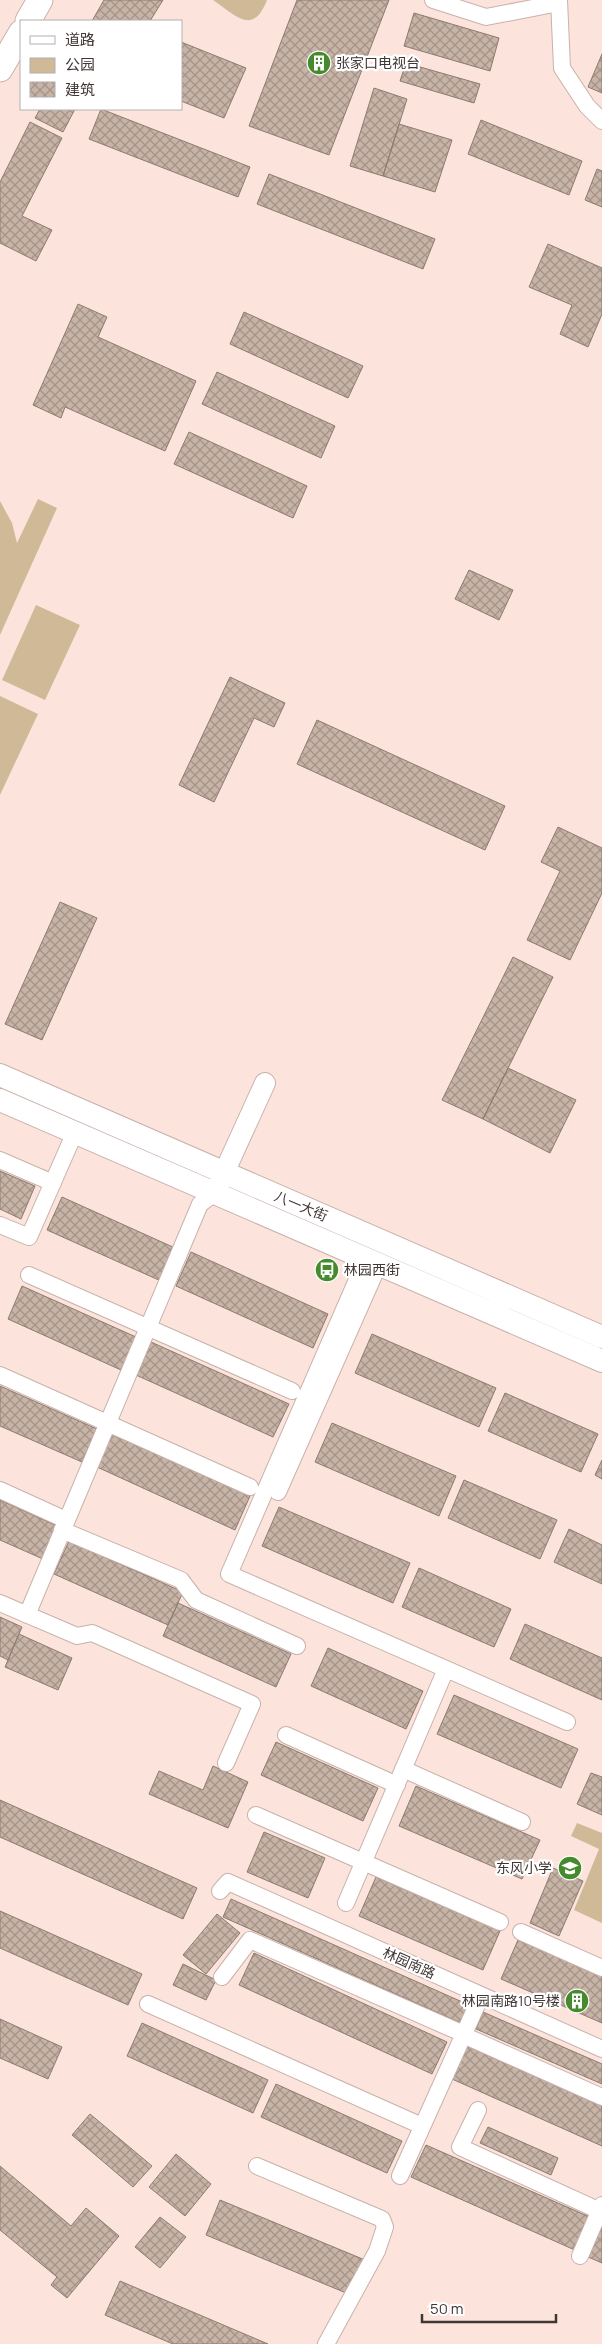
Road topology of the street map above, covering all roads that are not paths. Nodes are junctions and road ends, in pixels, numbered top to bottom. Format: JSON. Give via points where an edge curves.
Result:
{"nodes":[{"id":1,"x":40,"y":0,"type":"edge"},
{"id":2,"x":433,"y":0,"type":"edge"},
{"id":3,"x":559,"y":2,"type":"edge"},
{"id":4,"x":29,"y":20,"type":"edge"},
{"id":5,"x":20,"y":35,"type":"edge"},
{"id":6,"x":0,"y":69,"type":"edge"},
{"id":7,"x":602,"y":121,"type":"edge"},
{"id":8,"x":0,"y":1075,"type":"edge"},
{"id":9,"x":265,"y":1083,"type":"dead end"},
{"id":10,"x":0,"y":1100,"type":"edge"},
{"id":11,"x":75,"y":1132,"type":"junction"},
{"id":12,"x":0,"y":1160,"type":"edge"},
{"id":13,"x":224,"y":1173,"type":"junction"},
{"id":14,"x":53,"y":1182,"type":"junction"},
{"id":15,"x":215,"y":1193,"type":"junction"},
{"id":16,"x":0,"y":1224,"type":"edge"},
{"id":17,"x":373,"y":1262,"type":"junction"},
{"id":18,"x":29,"y":1275,"type":"dead end"},
{"id":19,"x":148,"y":1328,"type":"junction"},
{"id":20,"x":602,"y":1337,"type":"edge"},
{"id":21,"x":602,"y":1361,"type":"edge"},
{"id":22,"x":0,"y":1375,"type":"edge"},
{"id":23,"x":292,"y":1391,"type":"dead end"},
{"id":24,"x":107,"y":1423,"type":"junction"},
{"id":25,"x":250,"y":1486,"type":"dead end"},
{"id":26,"x":0,"y":1490,"type":"edge"},
{"id":27,"x":278,"y":1492,"type":"dead end"},
{"id":28,"x":64,"y":1525,"type":"junction"},
{"id":29,"x":0,"y":1603,"type":"edge"},
{"id":30,"x":26,"y":1615,"type":"junction"},
{"id":31,"x":298,"y":1646,"type":"dead end"},
{"id":32,"x":446,"y":1670,"type":"junction"},
{"id":33,"x":567,"y":1722,"type":"dead end"},
{"id":34,"x":286,"y":1735,"type":"dead end"},
{"id":35,"x":226,"y":1763,"type":"dead end"},
{"id":36,"x":404,"y":1770,"type":"junction"},
{"id":37,"x":397,"y":1785,"type":"junction"},
{"id":38,"x":256,"y":1815,"type":"dead end"},
{"id":39,"x":522,"y":1822,"type":"dead end"},
{"id":40,"x":364,"y":1862,"type":"junction"},
{"id":41,"x":220,"y":1891,"type":"dead end"},
{"id":42,"x":346,"y":1903,"type":"dead end"},
{"id":43,"x":500,"y":1922,"type":"dead end"},
{"id":44,"x":521,"y":1932,"type":"dead end"},
{"id":45,"x":602,"y":1968,"type":"edge"},
{"id":46,"x":222,"y":1978,"type":"dead end"},
{"id":47,"x":481,"y":1996,"type":"junction"},
{"id":48,"x":148,"y":2004,"type":"dead end"},
{"id":49,"x":468,"y":2037,"type":"junction"},
{"id":50,"x":602,"y":2049,"type":"edge"},
{"id":51,"x":602,"y":2097,"type":"edge"},
{"id":52,"x":478,"y":2110,"type":"dead end"},
{"id":53,"x":422,"y":2126,"type":"junction"},
{"id":54,"x":258,"y":2166,"type":"dead end"},
{"id":55,"x":400,"y":2176,"type":"dead end"},
{"id":56,"x":601,"y":2207,"type":"edge"},
{"id":57,"x":580,"y":2256,"type":"dead end"},
{"id":58,"x":326,"y":2344,"type":"edge"}],
"edges":[{"from":1,"to":4,"type":"main road"},
{"from":2,"to":3,"type":"street","via":[[486,17]]},
{"from":3,"to":7,"type":"street","via":[[562,68],[587,106]]},
{"from":5,"to":6,"type":"main road"},
{"from":8,"to":13,"type":"main road","name":"八一大街"},
{"from":9,"to":13,"type":"street"},
{"from":10,"to":11,"type":"main road","name":"八一大街"},
{"from":11,"to":14,"type":"street"},
{"from":11,"to":15,"type":"main road","name":"八一大街"},
{"from":12,"to":14,"type":"street"},
{"from":13,"to":15,"type":"street"},
{"from":13,"to":20,"type":"main road","name":"八一大街"},
{"from":14,"to":16,"type":"street","via":[[29,1237]]},
{"from":15,"to":17,"type":"main road","name":"八一大街"},
{"from":15,"to":19,"type":"street","via":[[200,1204]]},
{"from":17,"to":21,"type":"main road","name":"八一大街"},
{"from":17,"to":27,"type":"street"},
{"from":17,"to":32,"type":"street","via":[[229,1574]]},
{"from":18,"to":19,"type":"street"},
{"from":19,"to":23,"type":"street"},
{"from":19,"to":24,"type":"street"},
{"from":22,"to":24,"type":"street"},
{"from":24,"to":25,"type":"street"},
{"from":24,"to":28,"type":"street"},
{"from":26,"to":28,"type":"street"},
{"from":28,"to":30,"type":"street"},
{"from":28,"to":31,"type":"street","via":[[181,1580],[196,1600]]},
{"from":29,"to":30,"type":"street"},
{"from":30,"to":35,"type":"street","via":[[77,1636],[92,1633],[252,1704]]},
{"from":32,"to":33,"type":"street"},
{"from":32,"to":36,"type":"street"},
{"from":34,"to":37,"type":"street"},
{"from":36,"to":37,"type":"street"},
{"from":36,"to":39,"type":"street"},
{"from":37,"to":40,"type":"street"},
{"from":38,"to":40,"type":"street"},
{"from":40,"to":42,"type":"street"},
{"from":40,"to":43,"type":"street"},
{"from":41,"to":47,"type":"street","name":"林园南路","via":[[228,1882]]},
{"from":44,"to":45,"type":"street"},
{"from":46,"to":49,"type":"street","via":[[250,1940]]},
{"from":47,"to":49,"type":"street"},
{"from":47,"to":50,"type":"street","name":"林园南路"},
{"from":48,"to":53,"type":"street"},
{"from":49,"to":51,"type":"street"},
{"from":49,"to":53,"type":"street"},
{"from":52,"to":56,"type":"street","via":[[460,2148]]},
{"from":53,"to":55,"type":"street"},
{"from":54,"to":58,"type":"street","via":[[382,2219],[385,2227],[377,2251]]},
{"from":56,"to":57,"type":"street"}]}
